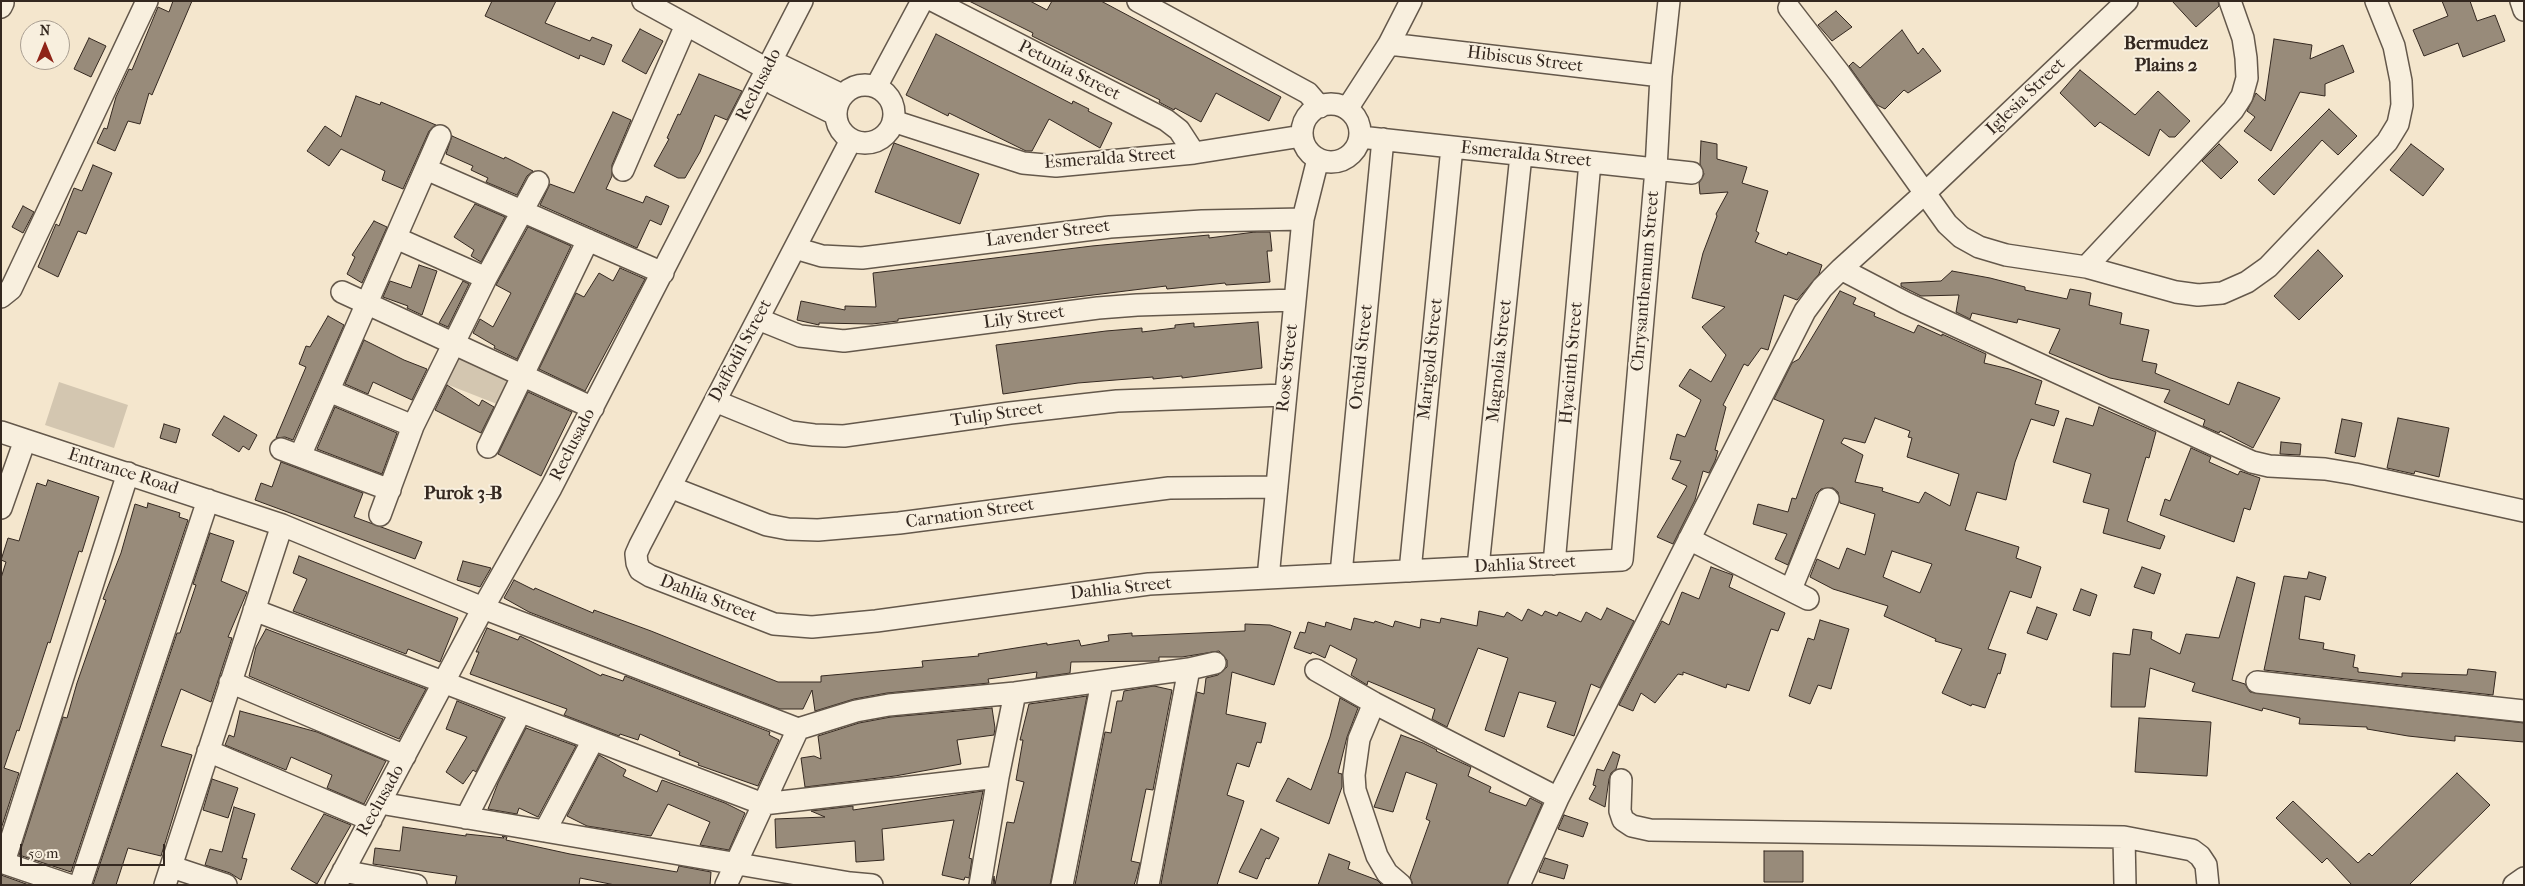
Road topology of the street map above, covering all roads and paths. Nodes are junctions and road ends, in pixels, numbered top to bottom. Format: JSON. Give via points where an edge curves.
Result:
{"nodes":[{"id":1,"x":146,"y":1,"type":"edge"},
{"id":2,"x":643,"y":1,"type":"edge"},
{"id":3,"x":802,"y":1,"type":"edge"},
{"id":4,"x":922,"y":1,"type":"edge"},
{"id":5,"x":934,"y":1,"type":"edge"},
{"id":6,"x":1138,"y":1,"type":"edge"},
{"id":7,"x":1411,"y":1,"type":"edge"},
{"id":8,"x":1670,"y":1,"type":"edge"},
{"id":9,"x":2127,"y":1,"type":"edge"},
{"id":10,"x":2230,"y":1,"type":"edge"},
{"id":11,"x":2376,"y":1,"type":"edge"},
{"id":12,"x":2521,"y":1,"type":"edge"},
{"id":13,"x":1789,"y":8,"type":"dead end"},
{"id":14,"x":2524,"y":10,"type":"edge"},
{"id":15,"x":686,"y":25,"type":"junction"},
{"id":16,"x":1389,"y":44,"type":"junction"},
{"id":17,"x":767,"y":68,"type":"junction"},
{"id":18,"x":1661,"y":76,"type":"junction"},
{"id":19,"x":876,"y":87,"type":"junction"},
{"id":20,"x":838,"y":104,"type":"junction"},
{"id":21,"x":1320,"y":107,"type":"junction"},
{"id":22,"x":1347,"y":109,"type":"junction"},
{"id":23,"x":893,"y":122,"type":"junction"},
{"id":24,"x":440,"y":136,"type":"dead end"},
{"id":25,"x":1302,"y":136,"type":"junction"},
{"id":26,"x":1360,"y":137,"type":"junction"},
{"id":27,"x":1383,"y":139,"type":"junction"},
{"id":28,"x":851,"y":140,"type":"junction"},
{"id":29,"x":1452,"y":147,"type":"junction"},
{"id":30,"x":1194,"y":153,"type":"junction"},
{"id":31,"x":1521,"y":154,"type":"junction"},
{"id":32,"x":1318,"y":159,"type":"junction"},
{"id":33,"x":1590,"y":162,"type":"junction"},
{"id":34,"x":426,"y":169,"type":"junction"},
{"id":35,"x":1656,"y":169,"type":"junction"},
{"id":36,"x":623,"y":170,"type":"dead end"},
{"id":37,"x":1692,"y":173,"type":"dead end"},
{"id":38,"x":538,"y":182,"type":"dead end"},
{"id":39,"x":1926,"y":193,"type":"junction"},
{"id":40,"x":522,"y":211,"type":"junction"},
{"id":41,"x":1303,"y":219,"type":"junction"},
{"id":42,"x":396,"y":238,"type":"junction"},
{"id":43,"x":588,"y":240,"type":"junction"},
{"id":44,"x":794,"y":248,"type":"junction"},
{"id":45,"x":2086,"y":267,"type":"junction"},
{"id":46,"x":1840,"y":269,"type":"junction"},
{"id":47,"x":663,"y":273,"type":"junction"},
{"id":48,"x":486,"y":278,"type":"junction"},
{"id":49,"x":342,"y":292,"type":"dead end"},
{"id":50,"x":1,"y":297,"type":"edge"},
{"id":51,"x":1295,"y":300,"type":"junction"},
{"id":52,"x":367,"y":304,"type":"junction"},
{"id":53,"x":758,"y":319,"type":"junction"},
{"id":54,"x":454,"y":344,"type":"junction"},
{"id":55,"x":522,"y":376,"type":"junction"},
{"id":56,"x":328,"y":391,"type":"junction"},
{"id":57,"x":1286,"y":395,"type":"junction"},
{"id":58,"x":715,"y":401,"type":"junction"},
{"id":59,"x":593,"y":408,"type":"junction"},
{"id":60,"x":414,"y":426,"type":"junction"},
{"id":61,"x":1,"y":432,"type":"edge"},
{"id":62,"x":25,"y":440,"type":"junction"},
{"id":63,"x":488,"y":447,"type":"dead end"},
{"id":64,"x":128,"y":473,"type":"junction"},
{"id":65,"x":670,"y":487,"type":"junction"},
{"id":66,"x":1276,"y":487,"type":"junction"},
{"id":67,"x":390,"y":490,"type":"junction"},
{"id":68,"x":1828,"y":499,"type":"dead end"},
{"id":69,"x":208,"y":500,"type":"junction"},
{"id":70,"x":1,"y":508,"type":"edge"},
{"id":71,"x":2524,"y":511,"type":"edge"},
{"id":72,"x":380,"y":515,"type":"dead end"},
{"id":73,"x":282,"y":525,"type":"junction"},
{"id":74,"x":1689,"y":539,"type":"junction"},
{"id":75,"x":1622,"y":560,"type":"joint"},
{"id":76,"x":636,"y":563,"type":"joint"},
{"id":77,"x":1554,"y":564,"type":"junction"},
{"id":78,"x":1478,"y":567,"type":"junction"},
{"id":79,"x":1410,"y":571,"type":"junction"},
{"id":80,"x":1341,"y":574,"type":"junction"},
{"id":81,"x":1268,"y":578,"type":"junction"},
{"id":82,"x":483,"y":608,"type":"junction"},
{"id":83,"x":254,"y":610,"type":"junction"},
{"id":84,"x":1215,"y":663,"type":"dead end"},
{"id":85,"x":1189,"y":669,"type":"junction"},
{"id":86,"x":1316,"y":670,"type":"dead end"},
{"id":87,"x":230,"y":682,"type":"junction"},
{"id":88,"x":1102,"y":682,"type":"junction"},
{"id":89,"x":2258,"y":682,"type":"dead end"},
{"id":90,"x":444,"y":684,"type":"junction"},
{"id":91,"x":1015,"y":693,"type":"junction"},
{"id":92,"x":1374,"y":703,"type":"junction"},
{"id":93,"x":2524,"y":711,"type":"edge"},
{"id":94,"x":520,"y":712,"type":"junction"},
{"id":95,"x":798,"y":729,"type":"junction"},
{"id":96,"x":593,"y":740,"type":"junction"},
{"id":97,"x":208,"y":751,"type":"junction"},
{"id":98,"x":406,"y":756,"type":"junction"},
{"id":99,"x":998,"y":777,"type":"junction"},
{"id":100,"x":1621,"y":780,"type":"dead end"},
{"id":101,"x":1558,"y":798,"type":"junction"},
{"id":102,"x":763,"y":804,"type":"junction"},
{"id":103,"x":375,"y":812,"type":"junction"},
{"id":104,"x":466,"y":818,"type":"junction"},
{"id":105,"x":545,"y":831,"type":"junction"},
{"id":106,"x":2124,"y":837,"type":"junction"},
{"id":107,"x":3,"y":862,"type":"edge"},
{"id":108,"x":736,"y":863,"type":"junction"},
{"id":109,"x":168,"y":876,"type":"edge"},
{"id":110,"x":340,"y":878,"type":"edge"},
{"id":111,"x":2524,"y":878,"type":"edge"},
{"id":112,"x":849,"y":884,"type":"edge"},
{"id":113,"x":70,"y":885,"type":"edge"},
{"id":114,"x":80,"y":885,"type":"edge"},
{"id":115,"x":226,"y":885,"type":"edge"},
{"id":116,"x":416,"y":885,"type":"edge"},
{"id":117,"x":726,"y":885,"type":"edge"},
{"id":118,"x":872,"y":885,"type":"edge"},
{"id":119,"x":980,"y":885,"type":"edge"},
{"id":120,"x":1062,"y":885,"type":"edge"},
{"id":121,"x":1148,"y":885,"type":"edge"},
{"id":122,"x":1401,"y":885,"type":"edge"},
{"id":123,"x":1519,"y":885,"type":"edge"},
{"id":124,"x":2124,"y":885,"type":"edge"},
{"id":125,"x":2208,"y":885,"type":"edge"},
{"id":126,"x":2514,"y":885,"type":"edge"}],
"edges":[{"from":1,"to":50,"type":"street","via":[[11,289]]},
{"from":2,"to":15,"type":"street"},
{"from":3,"to":17,"type":"street","name":"Reclusado"},
{"from":4,"to":19,"type":"street"},
{"from":5,"to":30,"type":"street","name":"Petunia Street","via":[[1166,120],[1179,130]]},
{"from":6,"to":21,"type":"street","via":[[1308,93]]},
{"from":7,"to":16,"type":"street"},
{"from":8,"to":18,"type":"street","name":"Chrysanthemum Street"},
{"from":9,"to":39,"type":"street","name":"Iglesia Street"},
{"from":10,"to":45,"type":"street","via":[[2243,38],[2246,58],[2247,78],[2242,96],[2233,110]]},
{"from":11,"to":45,"type":"street","via":[[2400,67],[2402,105],[2398,124],[2387,142],[2268,267],[2247,282],[2222,293],[2198,294],[2176,292]]},
{"from":12,"to":14,"type":"street"},
{"from":13,"to":39,"type":"street"},
{"from":15,"to":17,"type":"street"},
{"from":15,"to":36,"type":"street"},
{"from":16,"to":18,"type":"street","name":"Hibiscus Street"},
{"from":16,"to":22,"type":"street"},
{"from":17,"to":20,"type":"street","via":[[774,84]]},
{"from":17,"to":47,"type":"street","name":"Reclusado"},
{"from":18,"to":35,"type":"street","name":"Chrysanthemum Street"},
{"from":19,"to":20,"type":"street","via":[[858,85]]},
{"from":19,"to":23,"type":"street","via":[[891,101]]},
{"from":20,"to":28,"type":"street","via":[[837,125]]},
{"from":21,"to":22,"type":"street"},
{"from":21,"to":25,"type":"street","via":[[1306,118]]},
{"from":22,"to":26,"type":"street","via":[[1355,116]]},
{"from":23,"to":28,"type":"street","via":[[889,131],[872,143]]},
{"from":23,"to":30,"type":"street","name":"Esmeralda Street","via":[[1023,163],[1056,166]]},
{"from":24,"to":34,"type":"street"},
{"from":25,"to":30,"type":"street","name":"Esmeralda Street"},
{"from":25,"to":32,"type":"street","via":[[1304,145]]},
{"from":26,"to":27,"type":"street","name":"Esmeralda Street"},
{"from":26,"to":32,"type":"street","via":[[1357,148],[1344,159],[1328,162]]},
{"from":27,"to":29,"type":"street","name":"Esmeralda Street"},
{"from":27,"to":80,"type":"street","name":"Orchid Street"},
{"from":28,"to":44,"type":"street","name":"Daffodil Street"},
{"from":29,"to":31,"type":"street","name":"Esmeralda Street"},
{"from":29,"to":79,"type":"street","name":"Marigold Street"},
{"from":31,"to":33,"type":"street","name":"Esmeralda Street"},
{"from":31,"to":78,"type":"street","name":"Magnolia Street"},
{"from":32,"to":41,"type":"street","name":"Rose Street"},
{"from":33,"to":35,"type":"street","name":"Esmeralda Street"},
{"from":33,"to":77,"type":"street","name":"Hyacinth Street"},
{"from":34,"to":40,"type":"street"},
{"from":34,"to":42,"type":"street"},
{"from":35,"to":37,"type":"street","name":"Esmeralda Street"},
{"from":35,"to":75,"type":"street","name":"Chrysanthemum Street"},
{"from":38,"to":40,"type":"street"},
{"from":39,"to":45,"type":"street","via":[[1947,224],[1979,247],[2006,255]]},
{"from":39,"to":46,"type":"street","name":"Iglesia Street"},
{"from":40,"to":43,"type":"street"},
{"from":40,"to":48,"type":"street"},
{"from":41,"to":44,"type":"street","name":"Lavender Street","via":[[1110,227],[862,258],[822,256]]},
{"from":41,"to":51,"type":"street","name":"Rose Street"},
{"from":42,"to":48,"type":"street"},
{"from":42,"to":52,"type":"street"},
{"from":43,"to":47,"type":"street"},
{"from":43,"to":55,"type":"street"},
{"from":44,"to":53,"type":"street","name":"Daffodil Street"},
{"from":46,"to":71,"type":"street","via":[[1906,303],[2252,462],[2355,474]]},
{"from":46,"to":74,"type":"street","name":"Iglesia Street","via":[[1822,288],[1795,328]]},
{"from":47,"to":59,"type":"street","name":"Reclusado"},
{"from":48,"to":54,"type":"street"},
{"from":49,"to":52,"type":"street"},
{"from":51,"to":53,"type":"street","name":"Lily Street","via":[[1098,308],[844,341],[800,336]]},
{"from":51,"to":57,"type":"street","name":"Rose Street"},
{"from":52,"to":54,"type":"street"},
{"from":52,"to":56,"type":"street"},
{"from":53,"to":58,"type":"street","name":"Daffodil Street"},
{"from":54,"to":55,"type":"street"},
{"from":54,"to":60,"type":"street"},
{"from":55,"to":59,"type":"street"},
{"from":55,"to":63,"type":"street"},
{"from":56,"to":60,"type":"street"},
{"from":56,"to":67,"type":"street","via":[[291,452]]},
{"from":57,"to":58,"type":"street","name":"Tulip Street","via":[[1117,401],[844,436],[791,432]]},
{"from":57,"to":66,"type":"street","name":"Rose Street"},
{"from":58,"to":65,"type":"street","name":"Daffodil Street"},
{"from":59,"to":82,"type":"street","name":"Reclusado"},
{"from":60,"to":67,"type":"street"},
{"from":61,"to":62,"type":"street","name":"Entrance Road"},
{"from":62,"to":64,"type":"street","name":"Entrance Road"},
{"from":62,"to":70,"type":"street"},
{"from":64,"to":69,"type":"street","name":"Entrance Road"},
{"from":64,"to":107,"type":"street"},
{"from":65,"to":66,"type":"street","name":"Carnation Street","via":[[767,525],[818,530],[899,524],[1170,488]]},
{"from":65,"to":76,"type":"street","name":"Daffodil Street","via":[[640,545]]},
{"from":66,"to":81,"type":"street","name":"Rose Street"},
{"from":67,"to":72,"type":"street"},
{"from":68,"to":74,"type":"street","via":[[1800,594]]},
{"from":69,"to":73,"type":"street","name":"Entrance Road"},
{"from":69,"to":114,"type":"street"},
{"from":73,"to":82,"type":"street","name":"Entrance Road"},
{"from":73,"to":83,"type":"street"},
{"from":74,"to":101,"type":"street","name":"Iglesia Street"},
{"from":75,"to":77,"type":"street","name":"Dahlia Street"},
{"from":76,"to":81,"type":"street","name":"Dahlia Street","via":[[650,576],[774,624],[793,626],[876,621],[1112,588]]},
{"from":77,"to":78,"type":"street","name":"Dahlia Street"},
{"from":78,"to":79,"type":"street","name":"Dahlia Street"},
{"from":79,"to":80,"type":"street","name":"Dahlia Street"},
{"from":80,"to":81,"type":"street","name":"Dahlia Street"},
{"from":82,"to":90,"type":"street","name":"Reclusado"},
{"from":82,"to":95,"type":"street","name":"Entrance Road"},
{"from":83,"to":87,"type":"street"},
{"from":83,"to":90,"type":"street"},
{"from":84,"to":85,"type":"street"},
{"from":85,"to":88,"type":"street"},
{"from":85,"to":121,"type":"street"},
{"from":86,"to":92,"type":"street"},
{"from":87,"to":97,"type":"street"},
{"from":87,"to":98,"type":"street"},
{"from":88,"to":91,"type":"street"},
{"from":88,"to":120,"type":"street"},
{"from":89,"to":93,"type":"street"},
{"from":90,"to":94,"type":"street"},
{"from":90,"to":98,"type":"street","name":"Reclusado"},
{"from":91,"to":95,"type":"street","via":[[889,705],[856,711]]},
{"from":91,"to":99,"type":"street"},
{"from":92,"to":101,"type":"street"},
{"from":92,"to":122,"type":"street","via":[[1359,739],[1355,790],[1378,856],[1387,873]]},
{"from":94,"to":96,"type":"street"},
{"from":94,"to":104,"type":"street"},
{"from":95,"to":102,"type":"street"},
{"from":96,"to":102,"type":"street"},
{"from":96,"to":105,"type":"street"},
{"from":97,"to":103,"type":"street"},
{"from":97,"to":109,"type":"street"},
{"from":98,"to":103,"type":"street","name":"Reclusado"},
{"from":99,"to":102,"type":"street"},
{"from":99,"to":119,"type":"street"},
{"from":100,"to":106,"type":"street","via":[[1620,811],[1623,820],[1632,826],[1650,830]]},
{"from":101,"to":123,"type":"street","name":"Iglesia Street"},
{"from":102,"to":108,"type":"street"},
{"from":103,"to":104,"type":"street"},
{"from":103,"to":110,"type":"street","name":"Reclusado"},
{"from":104,"to":105,"type":"street"},
{"from":105,"to":108,"type":"street"},
{"from":106,"to":124,"type":"street"},
{"from":106,"to":125,"type":"street","via":[[2192,850],[2206,865]]},
{"from":107,"to":113,"type":"street"},
{"from":108,"to":112,"type":"street"},
{"from":108,"to":117,"type":"street"},
{"from":109,"to":115,"type":"street"},
{"from":110,"to":116,"type":"street"},
{"from":111,"to":126,"type":"street"},
{"from":112,"to":118,"type":"street"}]}
